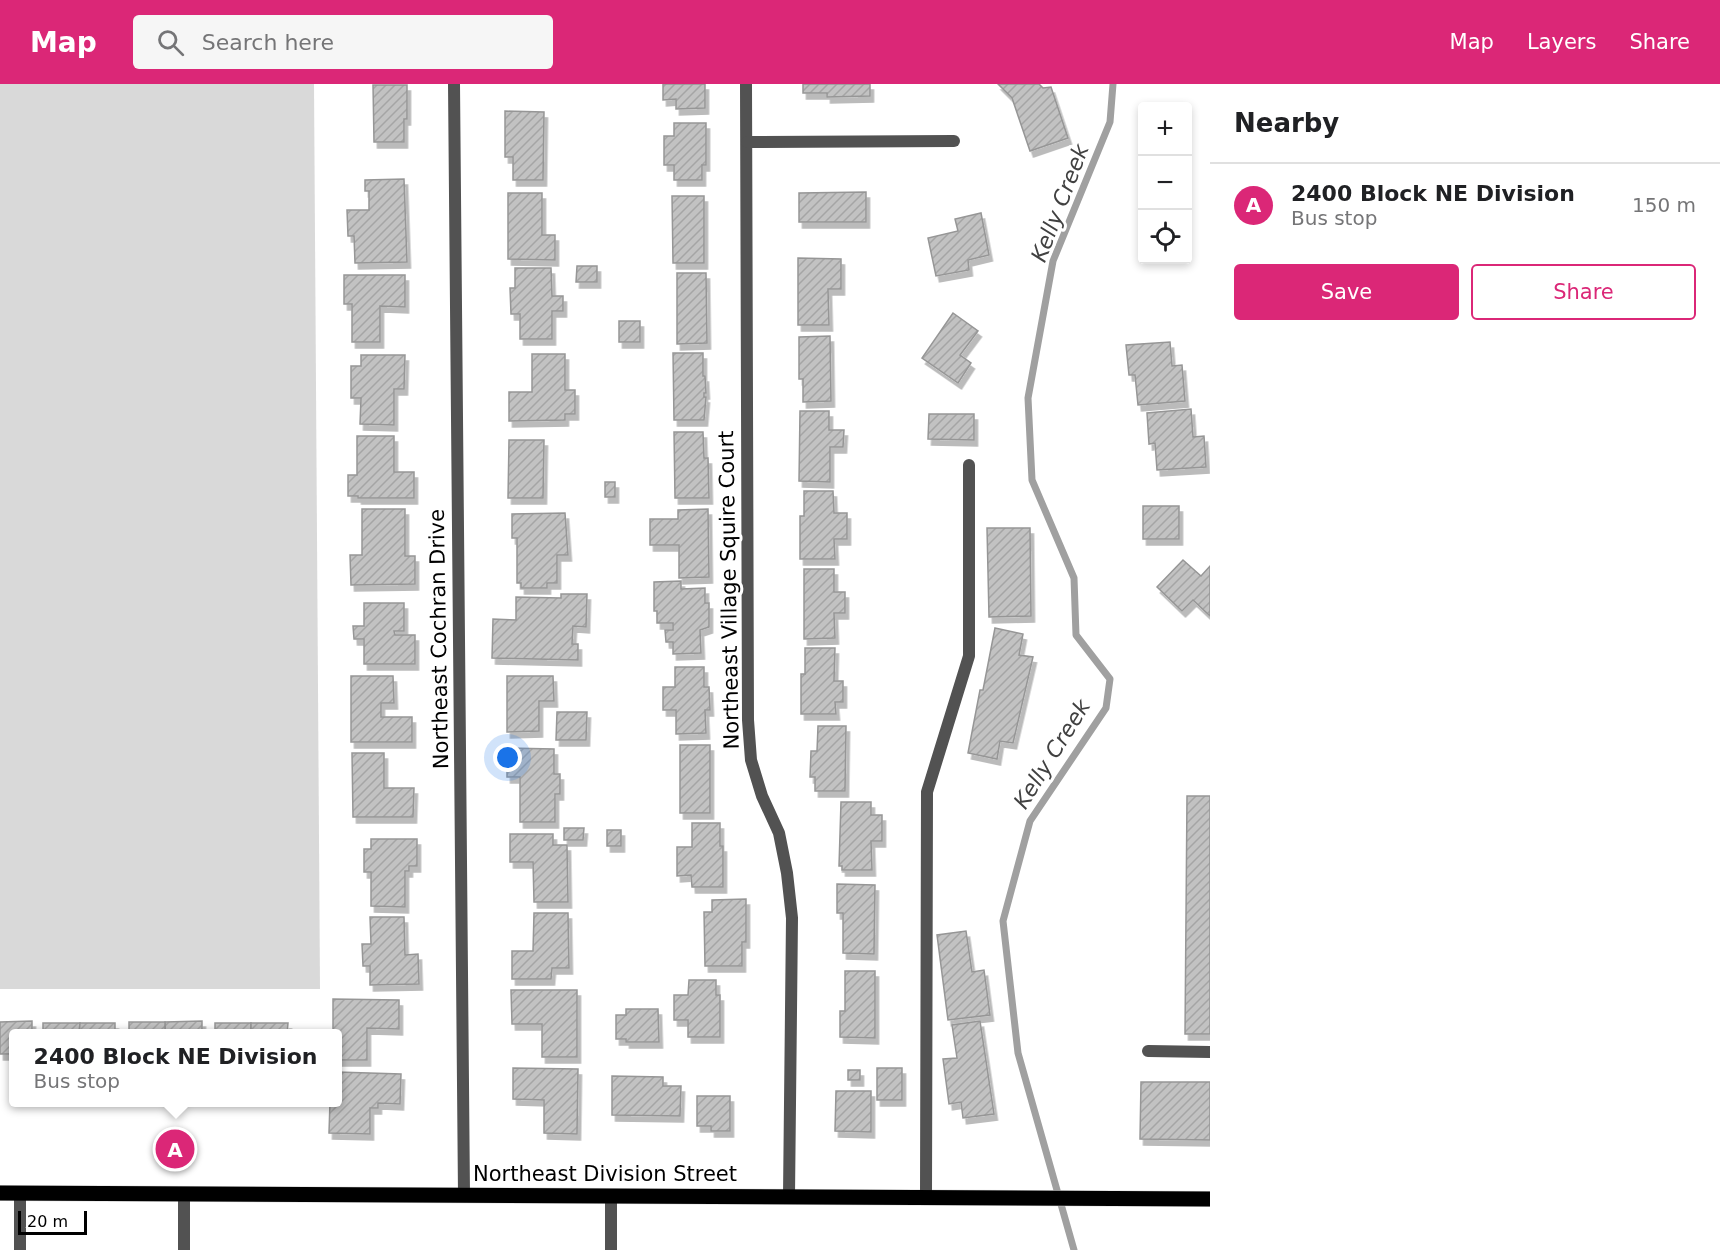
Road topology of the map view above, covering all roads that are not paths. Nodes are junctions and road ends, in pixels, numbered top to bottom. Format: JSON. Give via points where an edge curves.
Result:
{"nodes":[{"id":1,"x":454,"y":84,"type":"edge"},
{"id":2,"x":746,"y":84,"type":"edge"},
{"id":3,"x":954,"y":141,"type":"dead end"},
{"id":4,"x":747,"y":142,"type":"junction"},
{"id":5,"x":969,"y":465,"type":"dead end"},
{"id":6,"x":1148,"y":1051,"type":"dead end"},
{"id":7,"x":1210,"y":1052,"type":"edge"},
{"id":8,"x":0,"y":1193,"type":"edge"},
{"id":9,"x":20,"y":1193,"type":"junction"},
{"id":10,"x":184,"y":1194,"type":"junction"},
{"id":11,"x":464,"y":1195,"type":"junction"},
{"id":12,"x":611,"y":1196,"type":"junction"},
{"id":13,"x":789,"y":1196,"type":"junction"},
{"id":14,"x":926,"y":1197,"type":"junction"},
{"id":15,"x":1210,"y":1198,"type":"edge"},
{"id":16,"x":20,"y":1250,"type":"edge"},
{"id":17,"x":184,"y":1250,"type":"edge"},
{"id":18,"x":611,"y":1250,"type":"edge"}],
"edges":[{"from":1,"to":11,"type":"street","name":"Northeast Cochran Drive"},
{"from":2,"to":4,"type":"street","name":"Northeast Village Squire Court"},
{"from":3,"to":4,"type":"street"},
{"from":4,"to":13,"type":"street","name":"Northeast Village Squire Court","via":[[748,720],[751,760],[779,833],[792,918]]},
{"from":5,"to":14,"type":"street","via":[[969,656],[927,792]]},
{"from":6,"to":7,"type":"street"},
{"from":8,"to":9,"type":"main road","name":"Northeast Division Street"},
{"from":9,"to":10,"type":"main road","name":"Northeast Division Street"},
{"from":9,"to":16,"type":"street"},
{"from":10,"to":11,"type":"main road","name":"Northeast Division Street"},
{"from":10,"to":17,"type":"street"},
{"from":11,"to":12,"type":"main road","name":"Northeast Division Street"},
{"from":12,"to":13,"type":"main road","name":"Northeast Division Street"},
{"from":12,"to":18,"type":"street"},
{"from":13,"to":14,"type":"main road","name":"Northeast Division Street"},
{"from":14,"to":15,"type":"main road","name":"Northeast Division Street"}]}
